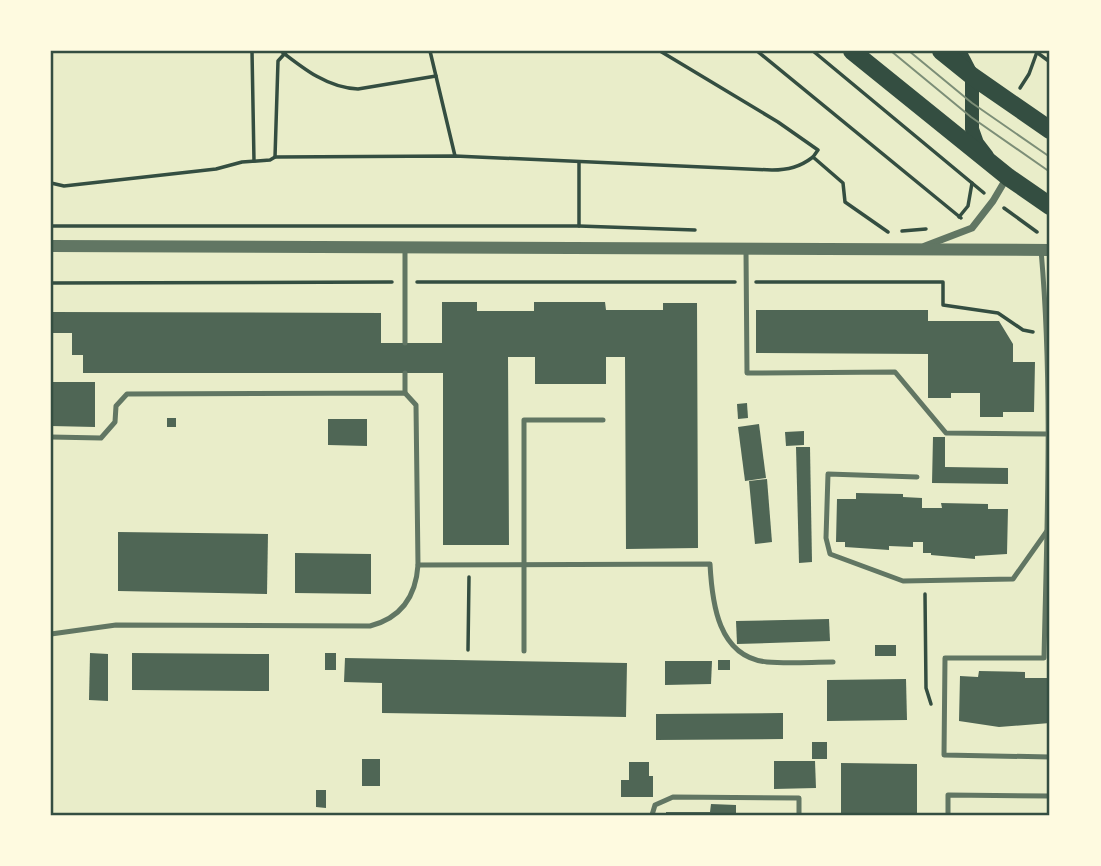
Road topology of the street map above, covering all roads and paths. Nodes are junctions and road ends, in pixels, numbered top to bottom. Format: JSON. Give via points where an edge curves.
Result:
{"nodes":[{"id":1,"x":252,"y":51,"type":"edge"},
{"id":2,"x":430,"y":51,"type":"edge"},
{"id":3,"x":660,"y":51,"type":"edge"},
{"id":4,"x":757,"y":51,"type":"edge"},
{"id":5,"x":813,"y":51,"type":"edge"},
{"id":6,"x":852,"y":51,"type":"edge"},
{"id":7,"x":941,"y":51,"type":"edge"},
{"id":8,"x":959,"y":51,"type":"edge"},
{"id":9,"x":1035,"y":51,"type":"edge"},
{"id":10,"x":284,"y":52,"type":"edge"},
{"id":11,"x":1050,"y":62,"type":"edge"},
{"id":12,"x":436,"y":76,"type":"junction"},
{"id":13,"x":972,"y":76,"type":"junction"},
{"id":14,"x":1050,"y":130,"type":"edge"},
{"id":15,"x":455,"y":156,"type":"junction"},
{"id":16,"x":275,"y":157,"type":"junction"},
{"id":17,"x":813,"y":157,"type":"junction"},
{"id":18,"x":254,"y":161,"type":"junction"},
{"id":19,"x":579,"y":162,"type":"junction"},
{"id":20,"x":1007,"y":177,"type":"junction"},
{"id":21,"x":51,"y":183,"type":"edge"},
{"id":22,"x":972,"y":183,"type":"junction"},
{"id":23,"x":993,"y":201,"type":"junction"},
{"id":24,"x":1050,"y":206,"type":"edge"},
{"id":25,"x":958,"y":219,"type":"junction"},
{"id":26,"x":51,"y":226,"type":"edge"},
{"id":27,"x":579,"y":226,"type":"junction"},
{"id":28,"x":972,"y":228,"type":"junction"},
{"id":29,"x":933,"y":229,"type":"dead end"},
{"id":30,"x":703,"y":230,"type":"dead end"},
{"id":31,"x":874,"y":232,"type":"dead end"},
{"id":32,"x":886,"y":232,"type":"junction"},
{"id":33,"x":1045,"y":245,"type":"edge"},
{"id":34,"x":51,"y":246,"type":"edge"},
{"id":35,"x":405,"y":247,"type":"junction"},
{"id":36,"x":746,"y":248,"type":"junction"},
{"id":37,"x":918,"y":248,"type":"junction"},
{"id":38,"x":747,"y":282,"type":"junction"},
{"id":39,"x":1045,"y":334,"type":"junction"},
{"id":40,"x":405,"y":343,"type":"dead end"},
{"id":41,"x":404,"y":373,"type":"dead end"},
{"id":42,"x":405,"y":393,"type":"junction"},
{"id":43,"x":603,"y":420,"type":"dead end"},
{"id":44,"x":1048,"y":433,"type":"junction"},
{"id":45,"x":51,"y":438,"type":"edge"},
{"id":46,"x":917,"y":477,"type":"dead end"},
{"id":47,"x":1047,"y":531,"type":"junction"},
{"id":48,"x":469,"y":564,"type":"junction"},
{"id":49,"x":525,"y":564,"type":"junction"},
{"id":50,"x":418,"y":565,"type":"junction"},
{"id":51,"x":925,"y":581,"type":"junction"},
{"id":52,"x":51,"y":634,"type":"edge"},
{"id":53,"x":468,"y":650,"type":"dead end"},
{"id":54,"x":524,"y":651,"type":"dead end"},
{"id":55,"x":1047,"y":658,"type":"edge"},
{"id":56,"x":833,"y":662,"type":"dead end"},
{"id":57,"x":926,"y":688,"type":"dead end"},
{"id":58,"x":1050,"y":757,"type":"edge"},
{"id":59,"x":1050,"y":796,"type":"edge"},
{"id":60,"x":652,"y":815,"type":"edge"},
{"id":61,"x":799,"y":815,"type":"edge"},
{"id":62,"x":948,"y":815,"type":"edge"}],
"edges":[{"from":1,"to":18,"type":"path"},
{"from":2,"to":12,"type":"path"},
{"from":3,"to":17,"type":"path","via":[[808,143],[818,150]]},
{"from":4,"to":25,"type":"path"},
{"from":5,"to":22,"type":"path"},
{"from":6,"to":20,"type":"main road"},
{"from":7,"to":13,"type":"main road"},
{"from":8,"to":13,"type":"main road"},
{"from":9,"to":11,"type":"path"},
{"from":10,"to":12,"type":"path","via":[[326,83],[346,89]]},
{"from":10,"to":16,"type":"path","via":[[278,61]]},
{"from":12,"to":15,"type":"path"},
{"from":13,"to":14,"type":"main road"},
{"from":13,"to":20,"type":"main road","via":[[972,129],[990,161]]},
{"from":15,"to":16,"type":"path"},
{"from":15,"to":19,"type":"path"},
{"from":16,"to":18,"type":"path"},
{"from":17,"to":19,"type":"path","via":[[782,170]]},
{"from":17,"to":32,"type":"path","via":[[843,183],[845,202]]},
{"from":18,"to":21,"type":"path","via":[[64,186]]},
{"from":19,"to":27,"type":"path"},
{"from":20,"to":23,"type":"street"},
{"from":20,"to":24,"type":"main road"},
{"from":22,"to":23,"type":"path"},
{"from":22,"to":25,"type":"path","via":[[968,205]]},
{"from":23,"to":28,"type":"street"},
{"from":23,"to":33,"type":"path"},
{"from":25,"to":28,"type":"path"},
{"from":26,"to":27,"type":"path"},
{"from":27,"to":30,"type":"path"},
{"from":28,"to":37,"type":"street"},
{"from":29,"to":32,"type":"path"},
{"from":31,"to":32,"type":"path"},
{"from":33,"to":37,"type":"street"},
{"from":33,"to":39,"type":"lane"},
{"from":34,"to":35,"type":"street"},
{"from":35,"to":36,"type":"street"},
{"from":35,"to":40,"type":"lane"},
{"from":36,"to":37,"type":"street"},
{"from":36,"to":38,"type":"lane"},
{"from":38,"to":39,"type":"path","via":[[943,282],[943,305],[998,313],[1023,330]]},
{"from":38,"to":44,"type":"lane","via":[[747,373],[895,372],[946,433]]},
{"from":39,"to":44,"type":"lane"},
{"from":41,"to":42,"type":"lane"},
{"from":42,"to":45,"type":"lane","via":[[127,394],[116,406],[115,422],[101,438]]},
{"from":42,"to":50,"type":"lane","via":[[416,405]]},
{"from":43,"to":49,"type":"lane","via":[[524,420]]},
{"from":44,"to":47,"type":"lane"},
{"from":46,"to":51,"type":"lane","via":[[828,474],[826,538],[831,554],[903,582]]},
{"from":47,"to":51,"type":"lane","via":[[1013,579]]},
{"from":47,"to":55,"type":"lane"},
{"from":48,"to":49,"type":"lane"},
{"from":48,"to":50,"type":"lane"},
{"from":48,"to":53,"type":"path"},
{"from":49,"to":54,"type":"lane"},
{"from":49,"to":56,"type":"lane","via":[[710,564],[719,625],[732,645],[748,657],[766,662]]},
{"from":50,"to":52,"type":"lane","via":[[405,606],[369,626],[116,625]]},
{"from":51,"to":57,"type":"path"},
{"from":55,"to":58,"type":"lane","via":[[945,658],[944,755]]},
{"from":59,"to":62,"type":"lane","via":[[948,795]]},
{"from":60,"to":61,"type":"lane","via":[[655,805],[673,797],[799,798]]}]}
